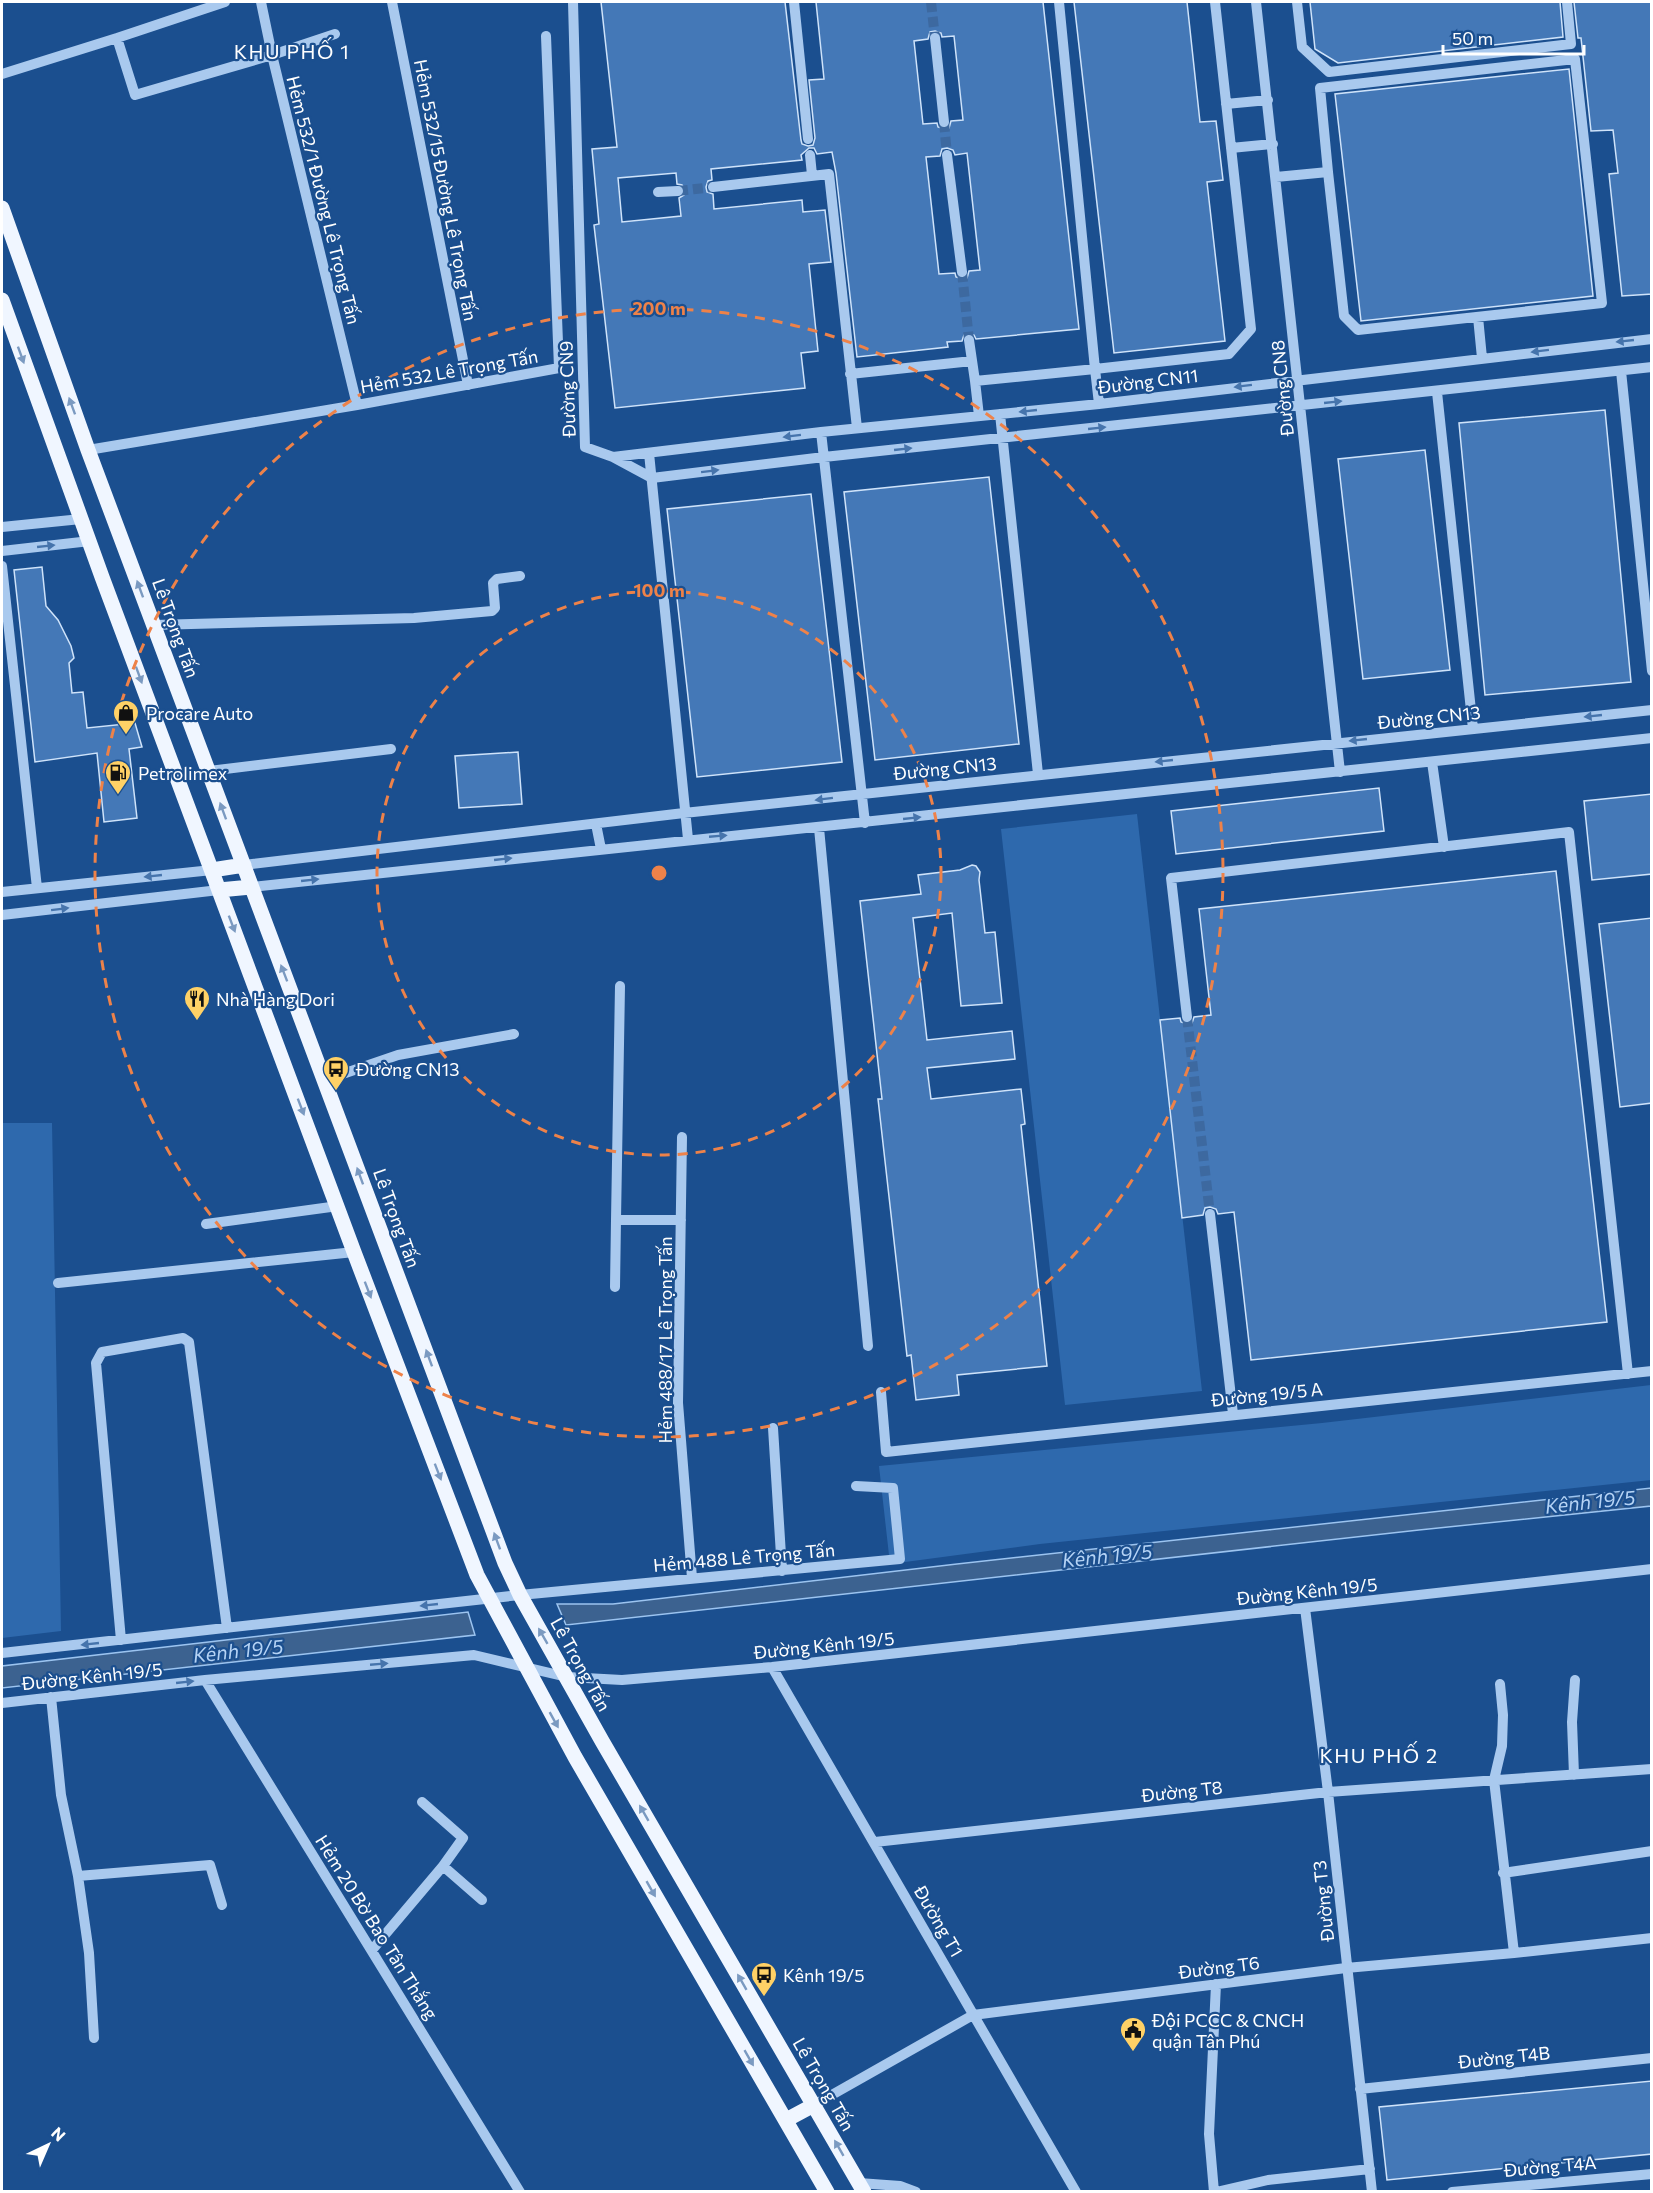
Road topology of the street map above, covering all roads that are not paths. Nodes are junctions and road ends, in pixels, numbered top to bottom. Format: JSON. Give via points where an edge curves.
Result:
{"nodes":[{"id":1,"x":225,"y":2,"type":"edge"},
{"id":2,"x":261,"y":2,"type":"edge"},
{"id":3,"x":392,"y":2,"type":"edge"},
{"id":4,"x":573,"y":2,"type":"edge"},
{"id":5,"x":794,"y":2,"type":"edge"},
{"id":6,"x":1059,"y":2,"type":"edge"},
{"id":7,"x":1215,"y":2,"type":"edge"},
{"id":8,"x":1256,"y":2,"type":"edge"},
{"id":9,"x":1297,"y":2,"type":"edge"},
{"id":10,"x":1567,"y":2,"type":"edge"},
{"id":11,"x":335,"y":34,"type":"dead end"},
{"id":12,"x":546,"y":36,"type":"dead end"},
{"id":13,"x":117,"y":38,"type":"junction"},
{"id":14,"x":935,"y":38,"type":"tunnel mouth"},
{"id":15,"x":272,"y":55,"type":"junction"},
{"id":16,"x":2,"y":74,"type":"edge"},
{"id":17,"x":1268,"y":100,"type":"junction"},
{"id":18,"x":1226,"y":104,"type":"junction"},
{"id":19,"x":944,"y":122,"type":"tunnel mouth"},
{"id":20,"x":808,"y":139,"type":"dead end"},
{"id":21,"x":1273,"y":144,"type":"junction"},
{"id":22,"x":1231,"y":148,"type":"junction"},
{"id":23,"x":810,"y":154,"type":"dead end"},
{"id":24,"x":947,"y":155,"type":"tunnel mouth"},
{"id":25,"x":1328,"y":172,"type":"junction"},
{"id":26,"x":812,"y":175,"type":"junction"},
{"id":27,"x":1276,"y":177,"type":"junction"},
{"id":28,"x":712,"y":187,"type":"tunnel mouth"},
{"id":29,"x":678,"y":190,"type":"tunnel mouth"},
{"id":30,"x":658,"y":192,"type":"dead end"},
{"id":31,"x":2,"y":208,"type":"edge"},
{"id":32,"x":962,"y":272,"type":"tunnel mouth"},
{"id":33,"x":2,"y":300,"type":"edge"},
{"id":34,"x":1478,"y":317,"type":"junction"},
{"id":35,"x":1652,"y":339,"type":"edge"},
{"id":36,"x":969,"y":340,"type":"tunnel mouth"},
{"id":37,"x":1482,"y":358,"type":"junction"},
{"id":38,"x":972,"y":361,"type":"junction"},
{"id":39,"x":1652,"y":367,"type":"edge"},
{"id":40,"x":1095,"y":369,"type":"junction"},
{"id":41,"x":1621,"y":371,"type":"junction"},
{"id":42,"x":850,"y":374,"type":"junction"},
{"id":43,"x":1297,"y":380,"type":"junction"},
{"id":44,"x":975,"y":381,"type":"junction"},
{"id":45,"x":468,"y":385,"type":"junction"},
{"id":46,"x":1437,"y":392,"type":"junction"},
{"id":47,"x":1099,"y":404,"type":"junction"},
{"id":48,"x":357,"y":405,"type":"junction"},
{"id":49,"x":1301,"y":406,"type":"junction"},
{"id":50,"x":1000,"y":414,"type":"junction"},
{"id":51,"x":979,"y":416,"type":"junction"},
{"id":52,"x":857,"y":428,"type":"junction"},
{"id":53,"x":821,"y":432,"type":"junction"},
{"id":54,"x":1003,"y":438,"type":"junction"},
{"id":55,"x":88,"y":450,"type":"junction"},
{"id":56,"x":649,"y":453,"type":"junction"},
{"id":57,"x":613,"y":457,"type":"junction"},
{"id":58,"x":824,"y":458,"type":"junction"},
{"id":59,"x":652,"y":478,"type":"junction"},
{"id":60,"x":81,"y":519,"type":"junction"},
{"id":61,"x":2,"y":527,"type":"edge"},
{"id":62,"x":90,"y":541,"type":"junction"},
{"id":63,"x":2,"y":550,"type":"edge"},
{"id":64,"x":2,"y":566,"type":"edge"},
{"id":65,"x":520,"y":576,"type":"dead end"},
{"id":66,"x":154,"y":625,"type":"junction"},
{"id":67,"x":1652,"y":671,"type":"edge"},
{"id":68,"x":1652,"y":710,"type":"edge"},
{"id":69,"x":1473,"y":729,"type":"junction"},
{"id":70,"x":1652,"y":738,"type":"edge"},
{"id":71,"x":1336,"y":742,"type":"junction"},
{"id":72,"x":391,"y":749,"type":"dead end"},
{"id":73,"x":1432,"y":762,"type":"junction"},
{"id":74,"x":209,"y":771,"type":"junction"},
{"id":75,"x":1340,"y":772,"type":"junction"},
{"id":76,"x":1038,"y":774,"type":"junction"},
{"id":77,"x":861,"y":795,"type":"junction"},
{"id":78,"x":684,"y":813,"type":"junction"},
{"id":79,"x":864,"y":823,"type":"junction"},
{"id":80,"x":596,"y":824,"type":"junction"},
{"id":81,"x":819,"y":828,"type":"junction"},
{"id":82,"x":688,"y":839,"type":"junction"},
{"id":83,"x":1444,"y":847,"type":"junction"},
{"id":84,"x":601,"y":849,"type":"junction"},
{"id":85,"x":243,"y":865,"type":"junction"},
{"id":86,"x":212,"y":870,"type":"junction"},
{"id":87,"x":251,"y":886,"type":"junction"},
{"id":88,"x":37,"y":888,"type":"junction"},
{"id":89,"x":219,"y":890,"type":"junction"},
{"id":90,"x":2,"y":892,"type":"edge"},
{"id":91,"x":2,"y":915,"type":"edge"},
{"id":92,"x":620,"y":986,"type":"dead end"},
{"id":93,"x":1187,"y":1017,"type":"tunnel mouth"},
{"id":94,"x":514,"y":1034,"type":"dead end"},
{"id":95,"x":325,"y":1080,"type":"junction"},
{"id":96,"x":682,"y":1137,"type":"dead end"},
{"id":97,"x":338,"y":1206,"type":"junction"},
{"id":98,"x":1210,"y":1215,"type":"tunnel mouth"},
{"id":99,"x":616,"y":1220,"type":"junction"},
{"id":100,"x":681,"y":1220,"type":"junction"},
{"id":101,"x":206,"y":1224,"type":"dead end"},
{"id":102,"x":354,"y":1252,"type":"junction"},
{"id":103,"x":58,"y":1283,"type":"dead end"},
{"id":104,"x":615,"y":1287,"type":"dead end"},
{"id":105,"x":868,"y":1346,"type":"dead end"},
{"id":106,"x":1652,"y":1371,"type":"edge"},
{"id":107,"x":1628,"y":1374,"type":"junction"},
{"id":108,"x":881,"y":1392,"type":"dead end"},
{"id":109,"x":1233,"y":1414,"type":"junction"},
{"id":110,"x":773,"y":1428,"type":"dead end"},
{"id":111,"x":856,"y":1486,"type":"dead end"},
{"id":112,"x":1652,"y":1569,"type":"edge"},
{"id":113,"x":782,"y":1571,"type":"junction"},
{"id":114,"x":692,"y":1578,"type":"junction"},
{"id":115,"x":520,"y":1595,"type":"junction"},
{"id":116,"x":488,"y":1598,"type":"junction"},
{"id":117,"x":1305,"y":1608,"type":"junction"},
{"id":118,"x":227,"y":1628,"type":"junction"},
{"id":119,"x":121,"y":1640,"type":"junction"},
{"id":120,"x":2,"y":1653,"type":"edge"},
{"id":121,"x":772,"y":1667,"type":"junction"},
{"id":122,"x":526,"y":1669,"type":"junction"},
{"id":123,"x":567,"y":1677,"type":"junction"},
{"id":124,"x":205,"y":1680,"type":"junction"},
{"id":125,"x":1575,"y":1680,"type":"dead end"},
{"id":126,"x":1500,"y":1684,"type":"dead end"},
{"id":127,"x":51,"y":1697,"type":"junction"},
{"id":128,"x":2,"y":1703,"type":"edge"},
{"id":129,"x":1652,"y":1769,"type":"edge"},
{"id":130,"x":1574,"y":1775,"type":"junction"},
{"id":131,"x":1494,"y":1780,"type":"junction"},
{"id":132,"x":1328,"y":1792,"type":"junction"},
{"id":133,"x":422,"y":1802,"type":"dead end"},
{"id":134,"x":875,"y":1842,"type":"junction"},
{"id":135,"x":1652,"y":1851,"type":"edge"},
{"id":136,"x":443,"y":1866,"type":"junction"},
{"id":137,"x":1503,"y":1873,"type":"junction"},
{"id":138,"x":78,"y":1876,"type":"junction"},
{"id":139,"x":482,"y":1900,"type":"dead end"},
{"id":140,"x":222,"y":1905,"type":"dead end"},
{"id":141,"x":1652,"y":1938,"type":"edge"},
{"id":142,"x":372,"y":1950,"type":"junction"},
{"id":143,"x":1514,"y":1953,"type":"junction"},
{"id":144,"x":1346,"y":1968,"type":"junction"},
{"id":145,"x":1216,"y":1984,"type":"junction"},
{"id":146,"x":973,"y":2016,"type":"junction"},
{"id":147,"x":94,"y":2038,"type":"dead end"},
{"id":148,"x":1652,"y":2058,"type":"edge"},
{"id":149,"x":1360,"y":2089,"type":"junction"},
{"id":150,"x":814,"y":2105,"type":"junction"},
{"id":151,"x":786,"y":2120,"type":"junction"},
{"id":152,"x":1370,"y":2169,"type":"junction"},
{"id":153,"x":1652,"y":2174,"type":"edge"},
{"id":154,"x":861,"y":2187,"type":"edge"},
{"id":155,"x":520,"y":2192,"type":"edge"},
{"id":156,"x":827,"y":2192,"type":"edge"},
{"id":157,"x":916,"y":2192,"type":"edge"},
{"id":158,"x":1076,"y":2192,"type":"edge"},
{"id":159,"x":1215,"y":2192,"type":"edge"},
{"id":160,"x":1372,"y":2192,"type":"edge"},
{"id":161,"x":1452,"y":2192,"type":"edge"}],
"edges":[{"from":1,"to":13,"type":"street"},
{"from":2,"to":15,"type":"street","name":"Hẻm 532/1 Đường Lê Trọng Tấn"},
{"from":3,"to":45,"type":"street","name":"Hẻm 532/15 Đường Lê Trọng Tấn"},
{"from":4,"to":57,"type":"street","name":"Đường CN9","via":[[585,447]]},
{"from":5,"to":20,"type":"street"},
{"from":6,"to":40,"type":"street"},
{"from":7,"to":18,"type":"street"},
{"from":8,"to":17,"type":"street","name":"Đường CN8"},
{"from":9,"to":10,"type":"street","via":[[1302,47],[1329,72],[1571,44]]},
{"from":11,"to":15,"type":"street"},
{"from":12,"to":45,"type":"street","name":"Hẻm 532 Lê Trọng Tấn","via":[[559,368]]},
{"from":13,"to":15,"type":"street","via":[[135,95]]},
{"from":13,"to":16,"type":"street"},
{"from":14,"to":19,"type":"street"},
{"from":15,"to":48,"type":"street","name":"Hẻm 532/1 Đường Lê Trọng Tấn"},
{"from":17,"to":18,"type":"street"},
{"from":17,"to":21,"type":"street","name":"Đường CN8"},
{"from":18,"to":22,"type":"street"},
{"from":21,"to":22,"type":"street"},
{"from":21,"to":27,"type":"street","name":"Đường CN8"},
{"from":22,"to":40,"type":"street","via":[[1251,328],[1229,354]]},
{"from":23,"to":26,"type":"street"},
{"from":24,"to":32,"type":"street"},
{"from":25,"to":27,"type":"street"},
{"from":25,"to":34,"type":"street","via":[[1344,316],[1358,330]]},
{"from":25,"to":34,"type":"street","via":[[1320,88],[1575,59],[1602,303]]},
{"from":26,"to":28,"type":"street"},
{"from":26,"to":42,"type":"street","via":[[829,174]]},
{"from":27,"to":43,"type":"street","name":"Đường CN8"},
{"from":29,"to":30,"type":"street"},
{"from":55,"to":31,"type":"main road","name":"Lê Trọng Tấn","one_way":true},
{"from":33,"to":60,"type":"main road","one_way":true},
{"from":34,"to":37,"type":"street"},
{"from":35,"to":37,"type":"street","name":"Đường CN11","one_way":true},
{"from":36,"to":38,"type":"street"},
{"from":37,"to":43,"type":"street","name":"Đường CN11"},
{"from":38,"to":42,"type":"street"},
{"from":38,"to":44,"type":"street"},
{"from":39,"to":41,"type":"street"},
{"from":40,"to":44,"type":"street"},
{"from":40,"to":47,"type":"street"},
{"from":41,"to":46,"type":"street"},
{"from":41,"to":67,"type":"street"},
{"from":42,"to":52,"type":"street"},
{"from":43,"to":47,"type":"street","name":"Đường CN11","one_way":true},
{"from":43,"to":49,"type":"street","name":"Đường CN8"},
{"from":44,"to":51,"type":"street"},
{"from":45,"to":48,"type":"street","name":"Hẻm 532 Lê Trọng Tấn"},
{"from":49,"to":46,"type":"street","one_way":true},
{"from":46,"to":69,"type":"street"},
{"from":47,"to":50,"type":"street","name":"Đường CN11","one_way":true},
{"from":48,"to":55,"type":"street","name":"Hẻm 532 Lê Trọng Tấn"},
{"from":54,"to":49,"type":"street","one_way":true},
{"from":49,"to":71,"type":"street","name":"Đường CN8"},
{"from":50,"to":51,"type":"street","name":"Đường CN11"},
{"from":50,"to":54,"type":"street"},
{"from":51,"to":52,"type":"street","name":"Đường CN11"},
{"from":52,"to":53,"type":"street","name":"Đường CN11"},
{"from":53,"to":56,"type":"street","name":"Đường CN11","one_way":true},
{"from":53,"to":58,"type":"street"},
{"from":58,"to":54,"type":"street","one_way":true},
{"from":54,"to":76,"type":"street"},
{"from":66,"to":55,"type":"main road","name":"Lê Trọng Tấn","one_way":true},
{"from":56,"to":57,"type":"street","name":"Đường CN11"},
{"from":56,"to":59,"type":"street"},
{"from":57,"to":59,"type":"street","name":"Đường CN9"},
{"from":59,"to":58,"type":"street","one_way":true},
{"from":58,"to":77,"type":"street"},
{"from":59,"to":78,"type":"street"},
{"from":60,"to":61,"type":"street"},
{"from":60,"to":62,"type":"main road"},
{"from":63,"to":62,"type":"street","one_way":true},
{"from":62,"to":86,"type":"main road","one_way":true},
{"from":64,"to":88,"type":"street"},
{"from":65,"to":66,"type":"street","via":[[493,583],[492,610],[414,618]]},
{"from":66,"to":74,"type":"main road","name":"Lê Trọng Tấn"},
{"from":68,"to":69,"type":"street","name":"Đường CN13","one_way":true},
{"from":69,"to":71,"type":"street","name":"Đường CN13","one_way":true},
{"from":70,"to":73,"type":"street"},
{"from":71,"to":75,"type":"street","name":"Đường CN8"},
{"from":71,"to":76,"type":"street","name":"Đường CN13","one_way":true},
{"from":72,"to":74,"type":"street"},
{"from":73,"to":75,"type":"street"},
{"from":73,"to":83,"type":"street"},
{"from":85,"to":74,"type":"main road","name":"Lê Trọng Tấn","one_way":true},
{"from":79,"to":75,"type":"street","one_way":true},
{"from":76,"to":77,"type":"street","name":"Đường CN13"},
{"from":77,"to":78,"type":"street","name":"Đường CN13","one_way":true},
{"from":77,"to":79,"type":"street"},
{"from":78,"to":80,"type":"street","name":"Đường CN13"},
{"from":78,"to":82,"type":"street"},
{"from":79,"to":81,"type":"street"},
{"from":80,"to":84,"type":"street"},
{"from":80,"to":85,"type":"street","name":"Đường CN13"},
{"from":82,"to":81,"type":"street","one_way":true},
{"from":81,"to":105,"type":"street"},
{"from":82,"to":84,"type":"street"},
{"from":83,"to":93,"type":"street","via":[[1171,878]]},
{"from":83,"to":107,"type":"street","via":[[1569,832]]},
{"from":87,"to":84,"type":"street","one_way":true},
{"from":85,"to":86,"type":"main road"},
{"from":85,"to":87,"type":"main road","name":"Lê Trọng Tấn"},
{"from":86,"to":88,"type":"street","one_way":true},
{"from":86,"to":89,"type":"main road"},
{"from":87,"to":89,"type":"main road"},
{"from":95,"to":87,"type":"main road","name":"Lê Trọng Tấn","one_way":true},
{"from":88,"to":90,"type":"street"},
{"from":91,"to":89,"type":"street","one_way":true},
{"from":89,"to":97,"type":"main road","one_way":true},
{"from":92,"to":99,"type":"street"},
{"from":94,"to":95,"type":"street","via":[[398,1054]]},
{"from":115,"to":95,"type":"main road","name":"Lê Trọng Tấn","one_way":true},
{"from":96,"to":100,"type":"street","name":"Hẻm 488/17 Lê Trọng Tấn"},
{"from":97,"to":101,"type":"street"},
{"from":97,"to":102,"type":"main road"},
{"from":98,"to":109,"type":"street"},
{"from":99,"to":100,"type":"street"},
{"from":99,"to":104,"type":"street"},
{"from":100,"to":114,"type":"street","name":"Hẻm 488/17 Lê Trọng Tấn","via":[[678,1403]]},
{"from":102,"to":103,"type":"street"},
{"from":102,"to":116,"type":"main road","one_way":true},
{"from":106,"to":107,"type":"street","name":"Đường 19/5 A"},
{"from":107,"to":109,"type":"street","name":"Đường 19/5 A"},
{"from":108,"to":109,"type":"street","name":"Đường 19/5 A","via":[[886,1452]]},
{"from":110,"to":113,"type":"street"},
{"from":111,"to":113,"type":"street","name":"Hẻm 488 Lê Trọng Tấn","via":[[893,1488],[900,1559]]},
{"from":112,"to":117,"type":"street","name":"Đường Kênh 19/5"},
{"from":113,"to":114,"type":"street","name":"Hẻm 488 Lê Trọng Tấn"},
{"from":114,"to":115,"type":"street","name":"Hẻm 488 Lê Trọng Tấn"},
{"from":115,"to":116,"type":"street","name":"Đường Kênh 19/5"},
{"from":123,"to":115,"type":"main road","name":"Lê Trọng Tấn","one_way":true},
{"from":116,"to":118,"type":"street","name":"Đường Kênh 19/5","one_way":true},
{"from":116,"to":122,"type":"main road"},
{"from":117,"to":121,"type":"street","name":"Đường Kênh 19/5"},
{"from":117,"to":132,"type":"street","name":"Đường T3"},
{"from":118,"to":119,"type":"street","name":"Đường Kênh 19/5"},
{"from":118,"to":119,"type":"street","via":[[189,1342],[183,1338],[102,1352],[96,1363]]},
{"from":119,"to":120,"type":"street","name":"Đường Kênh 19/5","one_way":true},
{"from":121,"to":123,"type":"street","name":"Đường Kênh 19/5","via":[[622,1680]]},
{"from":121,"to":134,"type":"street","name":"Đường T1"},
{"from":122,"to":123,"type":"street","name":"Đường Kênh 19/5"},
{"from":124,"to":122,"type":"street","name":"Đường Kênh 19/5","one_way":true,"via":[[474,1655]]},
{"from":122,"to":151,"type":"main road","one_way":true},
{"from":150,"to":123,"type":"main road","name":"Lê Trọng Tấn","one_way":true},
{"from":127,"to":124,"type":"street","name":"Đường Kênh 19/5","one_way":true},
{"from":124,"to":142,"type":"street","name":"Hẻm 20 Bờ Bao Tân Thắng"},
{"from":125,"to":130,"type":"street"},
{"from":126,"to":131,"type":"street","via":[[1502,1746]]},
{"from":127,"to":128,"type":"street","name":"Đường Kênh 19/5"},
{"from":127,"to":138,"type":"street","via":[[62,1795]]},
{"from":129,"to":130,"type":"street","name":"Đường T8"},
{"from":130,"to":131,"type":"street","name":"Đường T8"},
{"from":131,"to":132,"type":"street","name":"Đường T8"},
{"from":131,"to":137,"type":"street"},
{"from":132,"to":134,"type":"street","name":"Đường T8"},
{"from":132,"to":144,"type":"street","name":"Đường T3"},
{"from":133,"to":136,"type":"street","via":[[463,1838]]},
{"from":134,"to":146,"type":"street","name":"Đường T1"},
{"from":135,"to":137,"type":"street"},
{"from":136,"to":139,"type":"street"},
{"from":136,"to":142,"type":"street"},
{"from":137,"to":143,"type":"street"},
{"from":138,"to":140,"type":"street","via":[[210,1865]]},
{"from":138,"to":147,"type":"street","via":[[89,1953]]},
{"from":141,"to":143,"type":"street","name":"Đường T6"},
{"from":142,"to":155,"type":"street","name":"Hẻm 20 Bờ Bao Tân Thắng"},
{"from":143,"to":144,"type":"street","name":"Đường T6"},
{"from":144,"to":145,"type":"street","name":"Đường T6"},
{"from":144,"to":149,"type":"street","name":"Đường T3"},
{"from":145,"to":146,"type":"street","name":"Đường T6"},
{"from":145,"to":159,"type":"street","via":[[1209,2134]]},
{"from":146,"to":150,"type":"street","name":"Đường T6"},
{"from":146,"to":158,"type":"street","name":"Đường T1"},
{"from":148,"to":149,"type":"street","name":"Đường T4B"},
{"from":149,"to":152,"type":"street","name":"Đường T3"},
{"from":150,"to":151,"type":"main road"},
{"from":154,"to":150,"type":"main road","name":"Lê Trọng Tấn","one_way":true},
{"from":151,"to":156,"type":"main road"},
{"from":152,"to":159,"type":"street","via":[[1268,2180]]},
{"from":152,"to":160,"type":"street","name":"Đường T3"},
{"from":153,"to":161,"type":"street","name":"Đường T4A"},
{"from":154,"to":157,"type":"street","via":[[900,2186]]}]}
